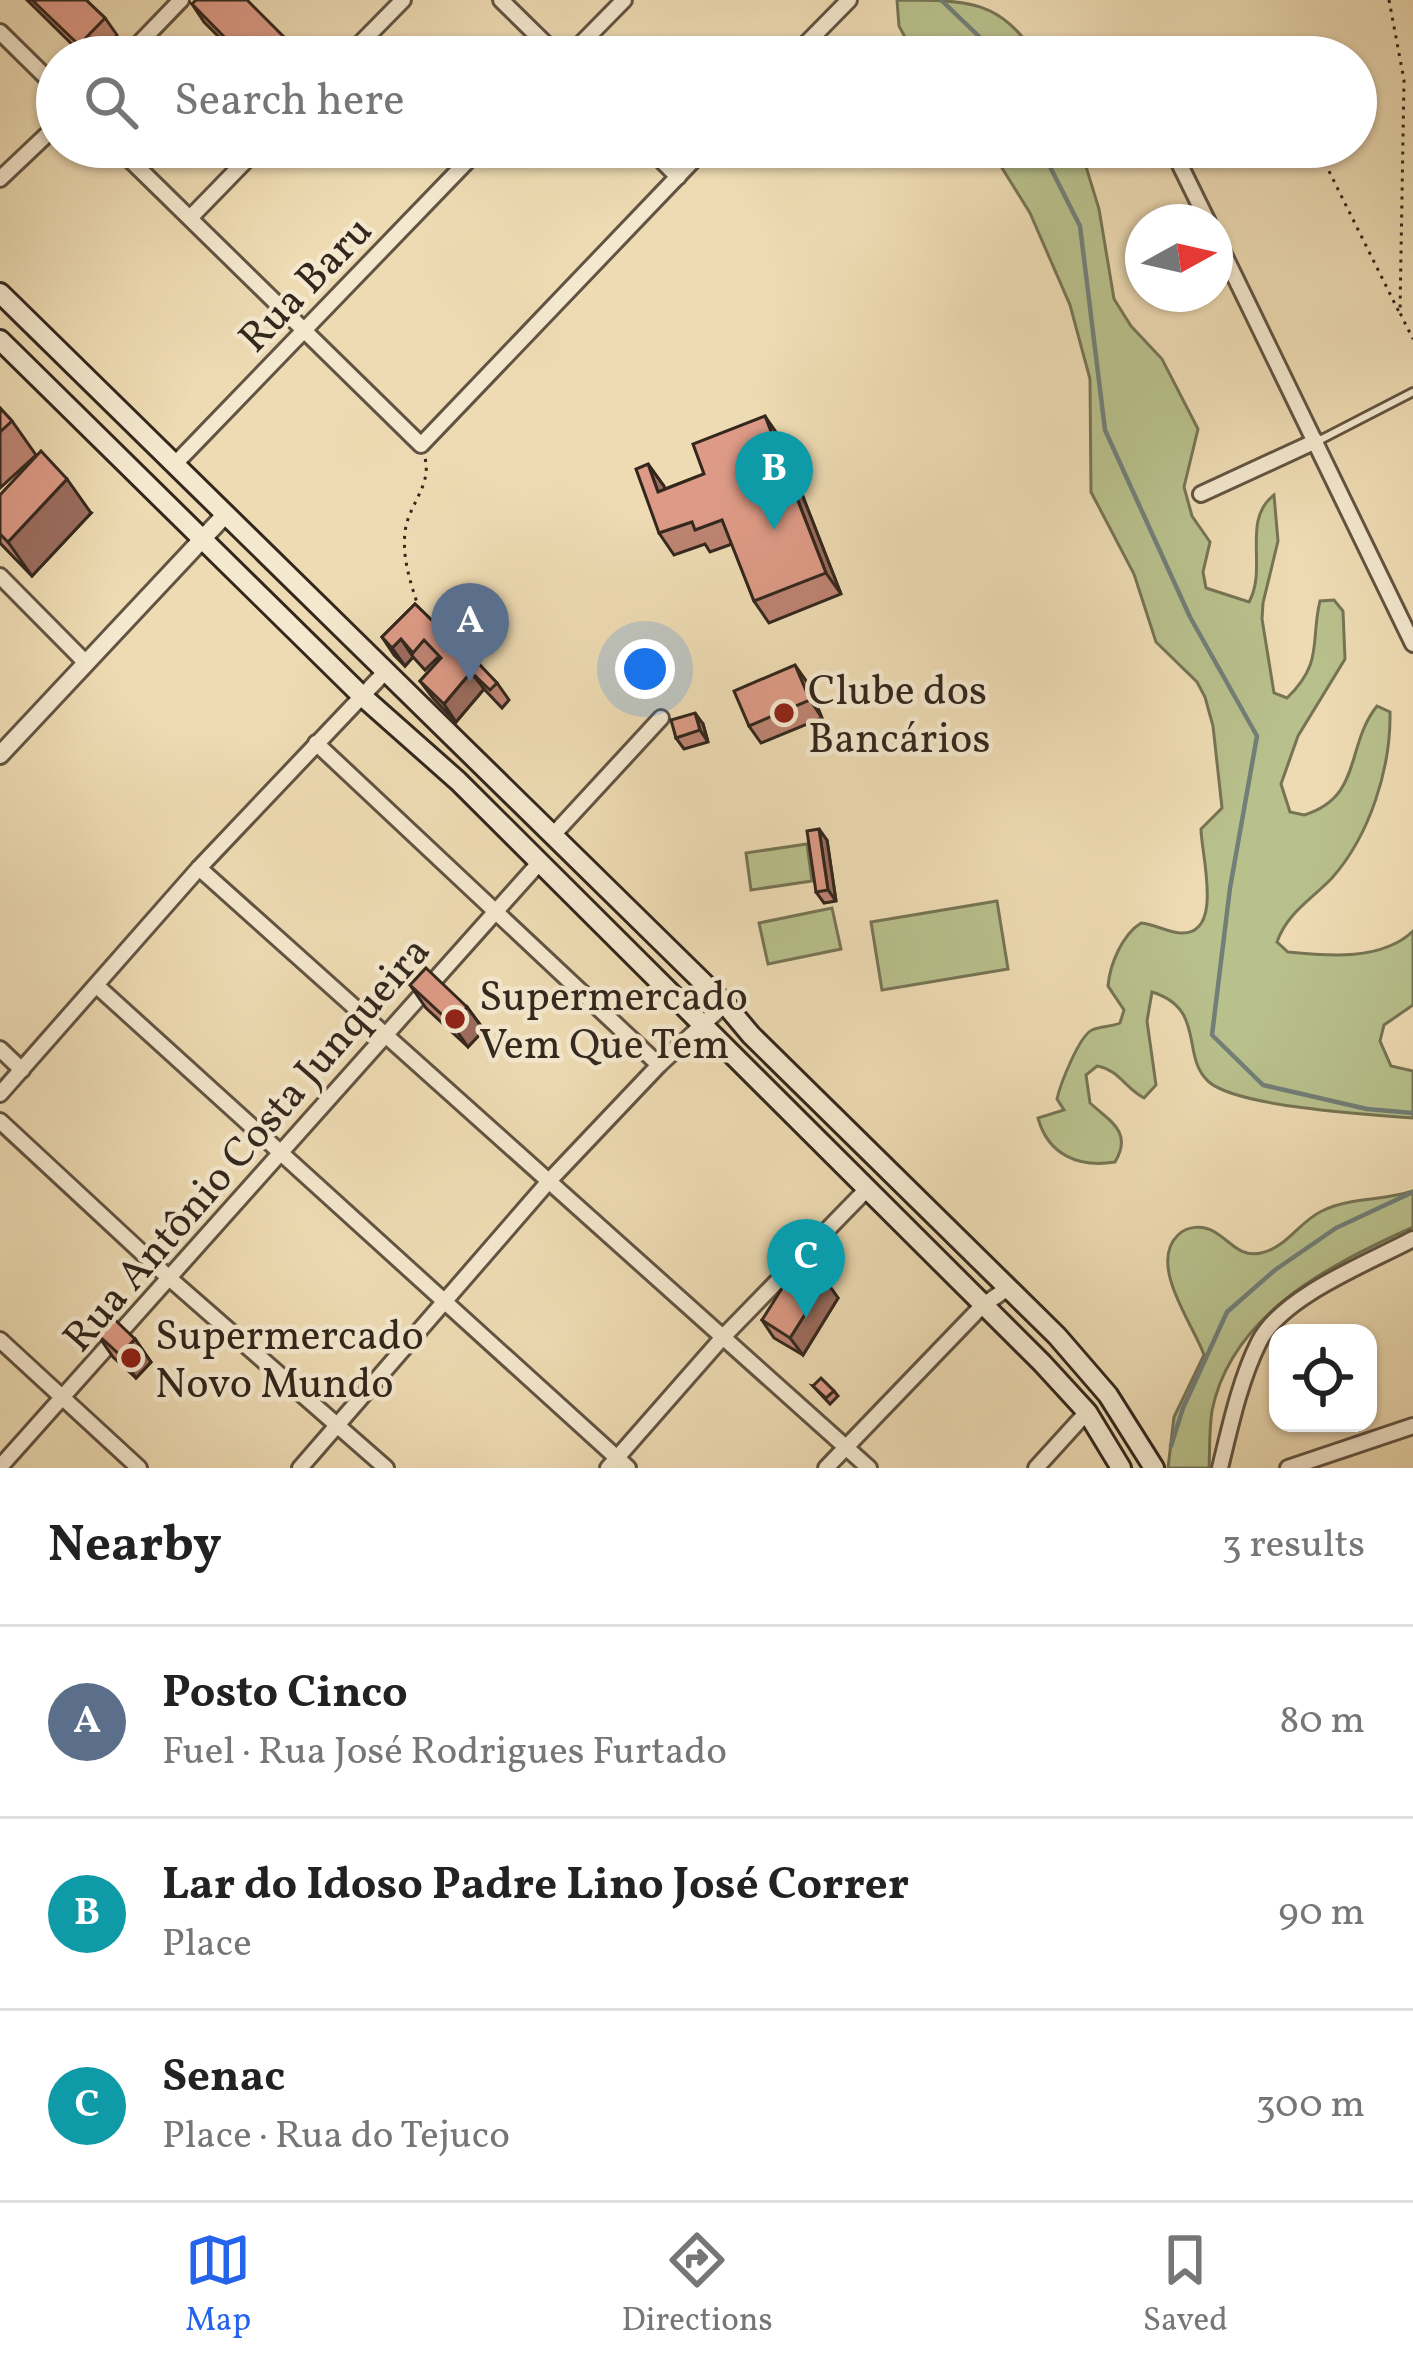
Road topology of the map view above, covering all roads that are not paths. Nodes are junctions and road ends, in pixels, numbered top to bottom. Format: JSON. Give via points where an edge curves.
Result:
{"nodes":[{"id":1,"x":182,"y":0,"type":"edge"},
{"id":2,"x":403,"y":0,"type":"edge"},
{"id":3,"x":501,"y":0,"type":"edge"},
{"id":4,"x":624,"y":0,"type":"edge"},
{"id":5,"x":849,"y":0,"type":"edge"},
{"id":6,"x":0,"y":32,"type":"edge"},
{"id":7,"x":147,"y":36,"type":"edge"},
{"id":8,"x":368,"y":36,"type":"edge"},
{"id":9,"x":540,"y":36,"type":"edge"},
{"id":10,"x":585,"y":36,"type":"edge"},
{"id":11,"x":814,"y":36,"type":"edge"},
{"id":12,"x":36,"y":67,"type":"edge"},
{"id":13,"x":36,"y":145,"type":"edge"},
{"id":14,"x":139,"y":168,"type":"edge"},
{"id":15,"x":239,"y":168,"type":"edge"},
{"id":16,"x":461,"y":168,"type":"edge"},
{"id":17,"x":669,"y":168,"type":"edge"},
{"id":18,"x":686,"y":168,"type":"edge"},
{"id":19,"x":1181,"y":168,"type":"edge"},
{"id":20,"x":678,"y":177,"type":"junction"},
{"id":21,"x":0,"y":178,"type":"edge"},
{"id":22,"x":1199,"y":204,"type":"edge"},
{"id":23,"x":190,"y":218,"type":"junction"},
{"id":24,"x":1233,"y":273,"type":"edge"},
{"id":25,"x":0,"y":293,"type":"edge"},
{"id":26,"x":304,"y":331,"type":"junction"},
{"id":27,"x":0,"y":340,"type":"edge"},
{"id":28,"x":1413,"y":392,"type":"edge"},
{"id":29,"x":1316,"y":441,"type":"junction"},
{"id":30,"x":174,"y":465,"type":"junction"},
{"id":31,"x":1201,"y":494,"type":"dead end"},
{"id":32,"x":224,"y":516,"type":"junction"},
{"id":33,"x":202,"y":538,"type":"junction"},
{"id":34,"x":0,"y":576,"type":"edge"},
{"id":35,"x":1413,"y":644,"type":"edge"},
{"id":36,"x":86,"y":663,"type":"junction"},
{"id":37,"x":385,"y":672,"type":"junction"},
{"id":38,"x":362,"y":696,"type":"junction"},
{"id":39,"x":661,"y":718,"type":"dead end"},
{"id":40,"x":316,"y":743,"type":"junction"},
{"id":41,"x":0,"y":755,"type":"edge"},
{"id":42,"x":479,"y":760,"type":"junction"},
{"id":43,"x":458,"y":782,"type":"junction"},
{"id":44,"x":553,"y":835,"type":"junction"},
{"id":45,"x":540,"y":862,"type":"junction"},
{"id":46,"x":199,"y":868,"type":"junction"},
{"id":47,"x":492,"y":911,"type":"junction"},
{"id":48,"x":97,"y":986,"type":"junction"},
{"id":49,"x":724,"y":1004,"type":"junction"},
{"id":50,"x":702,"y":1023,"type":"junction"},
{"id":51,"x":384,"y":1034,"type":"junction"},
{"id":52,"x":0,"y":1048,"type":"edge"},
{"id":53,"x":659,"y":1065,"type":"junction"},
{"id":54,"x":22,"y":1070,"type":"junction"},
{"id":55,"x":0,"y":1094,"type":"edge"},
{"id":56,"x":0,"y":1121,"type":"edge"},
{"id":57,"x":280,"y":1149,"type":"junction"},
{"id":58,"x":549,"y":1181,"type":"junction"},
{"id":59,"x":867,"y":1189,"type":"junction"},
{"id":60,"x":1413,"y":1239,"type":"edge"},
{"id":61,"x":168,"y":1277,"type":"junction"},
{"id":62,"x":1008,"y":1288,"type":"junction"},
{"id":63,"x":446,"y":1304,"type":"junction"},
{"id":64,"x":982,"y":1306,"type":"junction"},
{"id":65,"x":723,"y":1337,"type":"junction"},
{"id":66,"x":0,"y":1340,"type":"edge"},
{"id":67,"x":64,"y":1398,"type":"junction"},
{"id":68,"x":1087,"y":1412,"type":"junction"},
{"id":69,"x":338,"y":1425,"type":"junction"},
{"id":70,"x":1413,"y":1426,"type":"edge"},
{"id":71,"x":845,"y":1446,"type":"junction"},
{"id":72,"x":618,"y":1464,"type":"edge"},
{"id":73,"x":0,"y":1467,"type":"edge"},
{"id":74,"x":139,"y":1468,"type":"edge"},
{"id":75,"x":301,"y":1468,"type":"edge"},
{"id":76,"x":386,"y":1468,"type":"edge"},
{"id":77,"x":826,"y":1468,"type":"edge"},
{"id":78,"x":869,"y":1468,"type":"edge"},
{"id":79,"x":1036,"y":1468,"type":"edge"},
{"id":80,"x":1121,"y":1468,"type":"edge"},
{"id":81,"x":1154,"y":1468,"type":"edge"},
{"id":82,"x":1220,"y":1468,"type":"edge"},
{"id":83,"x":1288,"y":1468,"type":"edge"}],
"edges":[{"from":1,"to":7,"type":"street"},
{"from":2,"to":8,"type":"street"},
{"from":3,"to":9,"type":"street"},
{"from":4,"to":10,"type":"street"},
{"from":5,"to":11,"type":"street"},
{"from":6,"to":12,"type":"street"},
{"from":13,"to":21,"type":"street"},
{"from":14,"to":23,"type":"street"},
{"from":15,"to":23,"type":"street"},
{"from":16,"to":26,"type":"street","name":"Rua Baru"},
{"from":17,"to":20,"type":"street"},
{"from":18,"to":20,"type":"street"},
{"from":19,"to":22,"type":"street"},
{"from":20,"to":26,"type":"street","via":[[422,445]]},
{"from":23,"to":26,"type":"street"},
{"from":24,"to":29,"type":"street"},
{"from":25,"to":30,"type":"main road"},
{"from":26,"to":30,"type":"street","name":"Rua Baru"},
{"from":27,"to":33,"type":"main road"},
{"from":28,"to":29,"type":"lane"},
{"from":29,"to":31,"type":"street"},
{"from":29,"to":35,"type":"street"},
{"from":30,"to":32,"type":"main road"},
{"from":32,"to":33,"type":"street"},
{"from":32,"to":37,"type":"main road"},
{"from":33,"to":36,"type":"street"},
{"from":33,"to":38,"type":"main road"},
{"from":34,"to":36,"type":"street"},
{"from":36,"to":41,"type":"street"},
{"from":37,"to":38,"type":"street"},
{"from":37,"to":42,"type":"main road"},
{"from":38,"to":40,"type":"street"},
{"from":38,"to":43,"type":"main road"},
{"from":39,"to":44,"type":"street"},
{"from":40,"to":46,"type":"street"},
{"from":40,"to":47,"type":"street"},
{"from":42,"to":43,"type":"main road"},
{"from":42,"to":44,"type":"main road"},
{"from":43,"to":45,"type":"main road"},
{"from":44,"to":49,"type":"main road"},
{"from":45,"to":47,"type":"street","name":"Rua Antônio Costa Junqueira"},
{"from":45,"to":50,"type":"main road"},
{"from":46,"to":48,"type":"street"},
{"from":46,"to":51,"type":"street"},
{"from":47,"to":51,"type":"street","name":"Rua Antônio Costa Junqueira"},
{"from":47,"to":53,"type":"street"},
{"from":48,"to":54,"type":"street"},
{"from":48,"to":57,"type":"street"},
{"from":49,"to":50,"type":"street"},
{"from":49,"to":62,"type":"main road"},
{"from":50,"to":53,"type":"street"},
{"from":50,"to":59,"type":"main road"},
{"from":51,"to":57,"type":"street","name":"Rua Antônio Costa Junqueira"},
{"from":51,"to":58,"type":"street"},
{"from":52,"to":54,"type":"street"},
{"from":53,"to":58,"type":"street"},
{"from":54,"to":55,"type":"street"},
{"from":56,"to":61,"type":"street"},
{"from":57,"to":61,"type":"street","name":"Rua Antônio Costa Junqueira"},
{"from":57,"to":63,"type":"street"},
{"from":58,"to":63,"type":"street"},
{"from":58,"to":65,"type":"street"},
{"from":59,"to":64,"type":"main road"},
{"from":59,"to":65,"type":"street"},
{"from":60,"to":82,"type":"street","via":[[1273,1322],[1258,1342]]},
{"from":61,"to":67,"type":"street","name":"Rua Antônio Costa Junqueira"},
{"from":61,"to":69,"type":"street"},
{"from":62,"to":64,"type":"street"},
{"from":62,"to":81,"type":"main road","via":[[1108,1395]]},
{"from":63,"to":69,"type":"street"},
{"from":63,"to":72,"type":"street"},
{"from":64,"to":68,"type":"main road"},
{"from":64,"to":71,"type":"street"},
{"from":65,"to":71,"type":"street"},
{"from":65,"to":72,"type":"street"},
{"from":66,"to":67,"type":"street"},
{"from":67,"to":73,"type":"street","name":"Rua Antônio Costa Junqueira"},
{"from":67,"to":74,"type":"street"},
{"from":68,"to":79,"type":"street"},
{"from":68,"to":80,"type":"main road"},
{"from":69,"to":75,"type":"street"},
{"from":69,"to":76,"type":"street"},
{"from":70,"to":83,"type":"street"},
{"from":71,"to":77,"type":"street"},
{"from":71,"to":78,"type":"street"}]}
